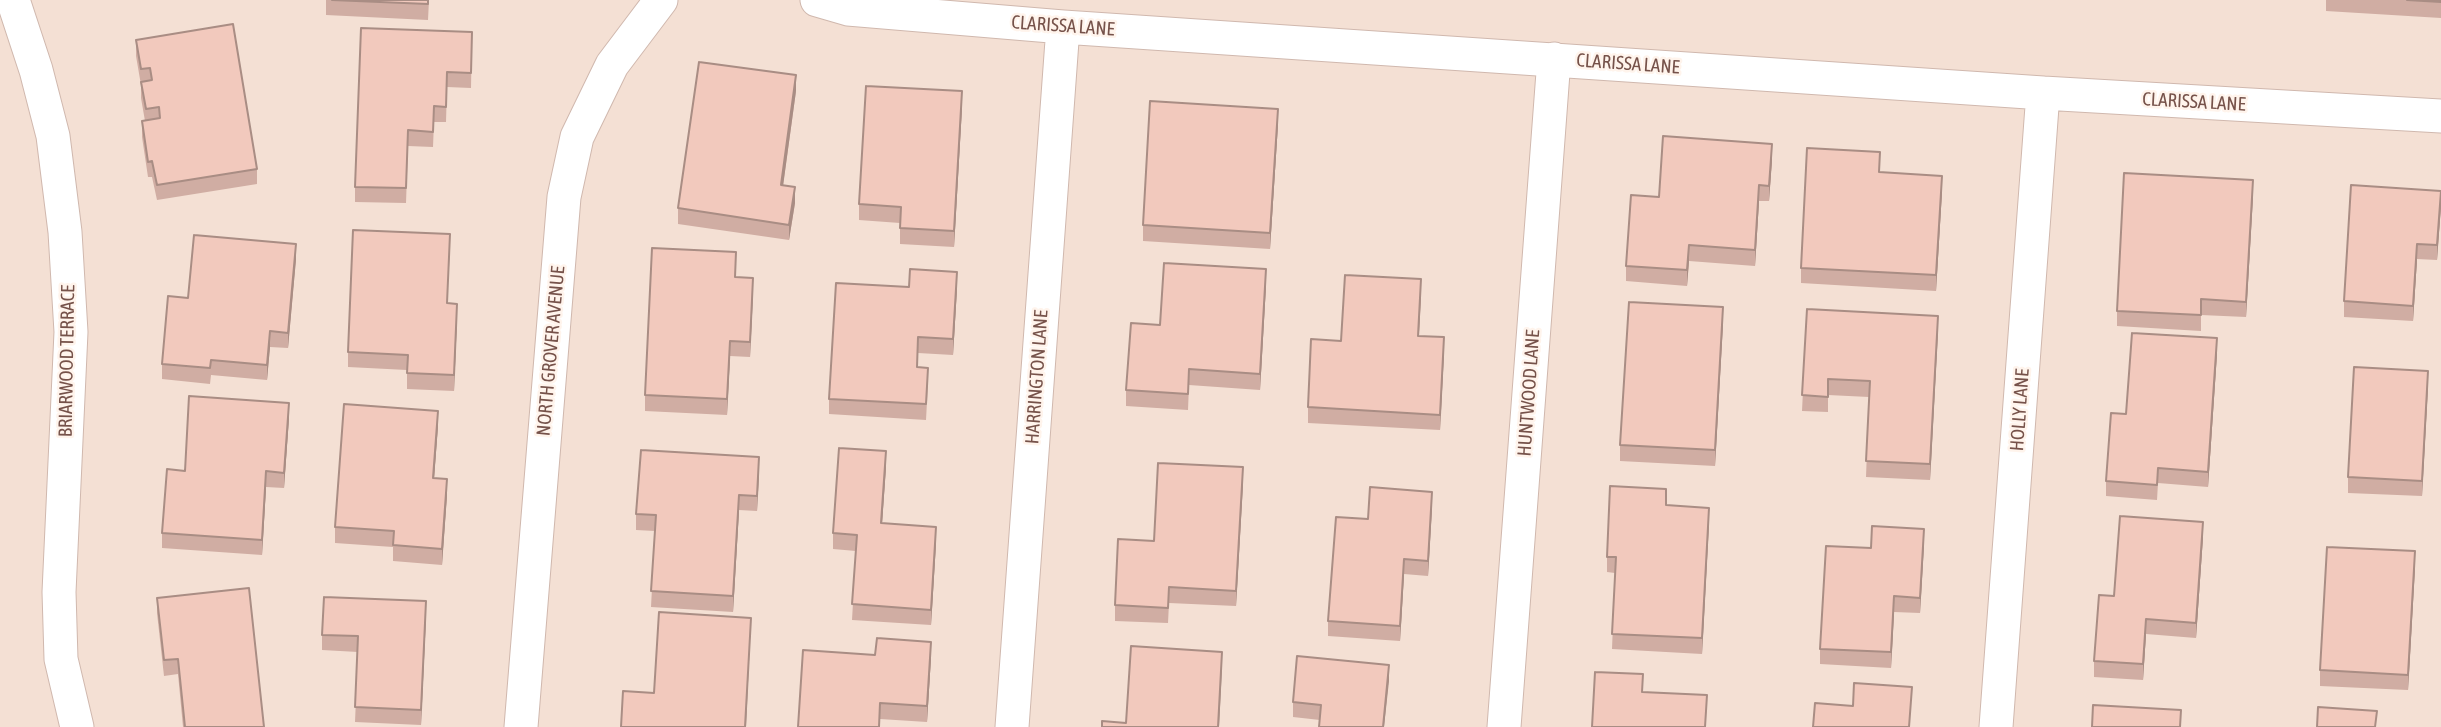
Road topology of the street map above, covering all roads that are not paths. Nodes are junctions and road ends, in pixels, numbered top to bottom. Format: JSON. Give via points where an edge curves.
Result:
{"nodes":[{"id":1,"x":13,"y":0,"type":"edge"},
{"id":2,"x":661,"y":0,"type":"edge"},
{"id":3,"x":817,"y":0,"type":"edge"},
{"id":4,"x":1063,"y":27,"type":"junction"},
{"id":5,"x":1554,"y":59,"type":"junction"},
{"id":6,"x":2043,"y":93,"type":"junction"},
{"id":7,"x":2441,"y":116,"type":"edge"},
{"id":8,"x":77,"y":727,"type":"edge"},
{"id":9,"x":521,"y":727,"type":"edge"},
{"id":10,"x":1012,"y":727,"type":"edge"},
{"id":11,"x":1504,"y":727,"type":"edge"},
{"id":12,"x":1996,"y":727,"type":"edge"}],
"edges":[{"from":1,"to":8,"type":"street","name":"BRIARWOOD TERRACE","via":[[53,136],[65,232],[71,332],[59,592],[61,659]]},
{"from":2,"to":9,"type":"street","name":"NORTH GROVER AVENUE","via":[[612,65],[577,137],[564,197]]},
{"from":3,"to":4,"type":"street","name":"CLARISSA LANE","via":[[848,9]]},
{"from":4,"to":5,"type":"street","name":"CLARISSA LANE"},
{"from":4,"to":10,"type":"street","name":"HARRINGTON LANE"},
{"from":5,"to":6,"type":"street","name":"CLARISSA LANE"},
{"from":5,"to":11,"type":"street","name":"HUNTWOOD LANE"},
{"from":6,"to":7,"type":"street","name":"CLARISSA LANE"},
{"from":6,"to":12,"type":"street","name":"HOLLY LANE"}]}
